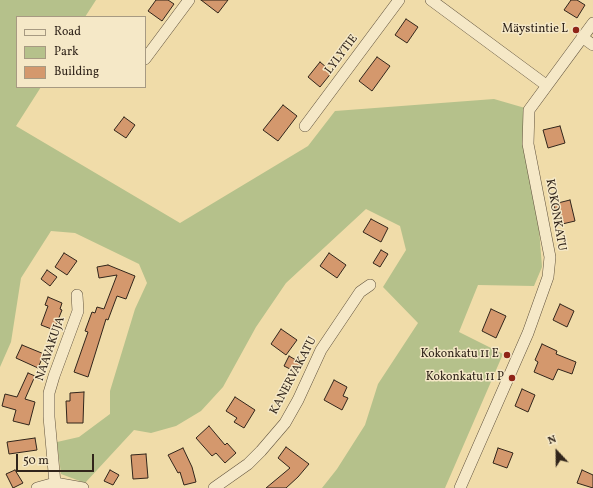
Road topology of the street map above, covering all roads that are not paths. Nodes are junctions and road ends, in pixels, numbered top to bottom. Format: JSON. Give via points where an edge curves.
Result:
{"nodes":[{"id":1,"x":189,"y":0,"type":"edge"},
{"id":2,"x":399,"y":0,"type":"edge"},
{"id":3,"x":431,"y":0,"type":"edge"},
{"id":4,"x":593,"y":22,"type":"edge"},
{"id":5,"x":582,"y":37,"type":"junction"},
{"id":6,"x":593,"y":45,"type":"edge"},
{"id":7,"x":146,"y":58,"type":"edge"},
{"id":8,"x":546,"y":85,"type":"junction"},
{"id":9,"x":305,"y":126,"type":"dead end"},
{"id":10,"x":370,"y":284,"type":"dead end"},
{"id":11,"x":77,"y":295,"type":"dead end"},
{"id":12,"x":55,"y":483,"type":"junction"},
{"id":13,"x":37,"y":488,"type":"edge"},
{"id":14,"x":82,"y":488,"type":"edge"},
{"id":15,"x":214,"y":488,"type":"edge"},
{"id":16,"x":460,"y":488,"type":"edge"}],
"edges":[{"from":1,"to":7,"type":"street"},
{"from":2,"to":9,"type":"street","name":"LYLYTIE"},
{"from":3,"to":8,"type":"street"},
{"from":4,"to":5,"type":"street","name":"KOKONKATU"},
{"from":5,"to":6,"type":"street"},
{"from":5,"to":8,"type":"street","name":"KOKONKATU"},
{"from":8,"to":16,"type":"street","name":"KOKONKATU","via":[[529,110],[528,144],[550,256],[548,277],[528,334]]},
{"from":10,"to":15,"type":"street","name":"KANERVAKATU","via":[[360,292],[321,350],[298,400],[277,433],[248,464]]},
{"from":11,"to":12,"type":"street","name":"NAAVAKUJA","via":[[78,311],[49,393]]},
{"from":12,"to":13,"type":"street"},
{"from":12,"to":14,"type":"street"}]}
